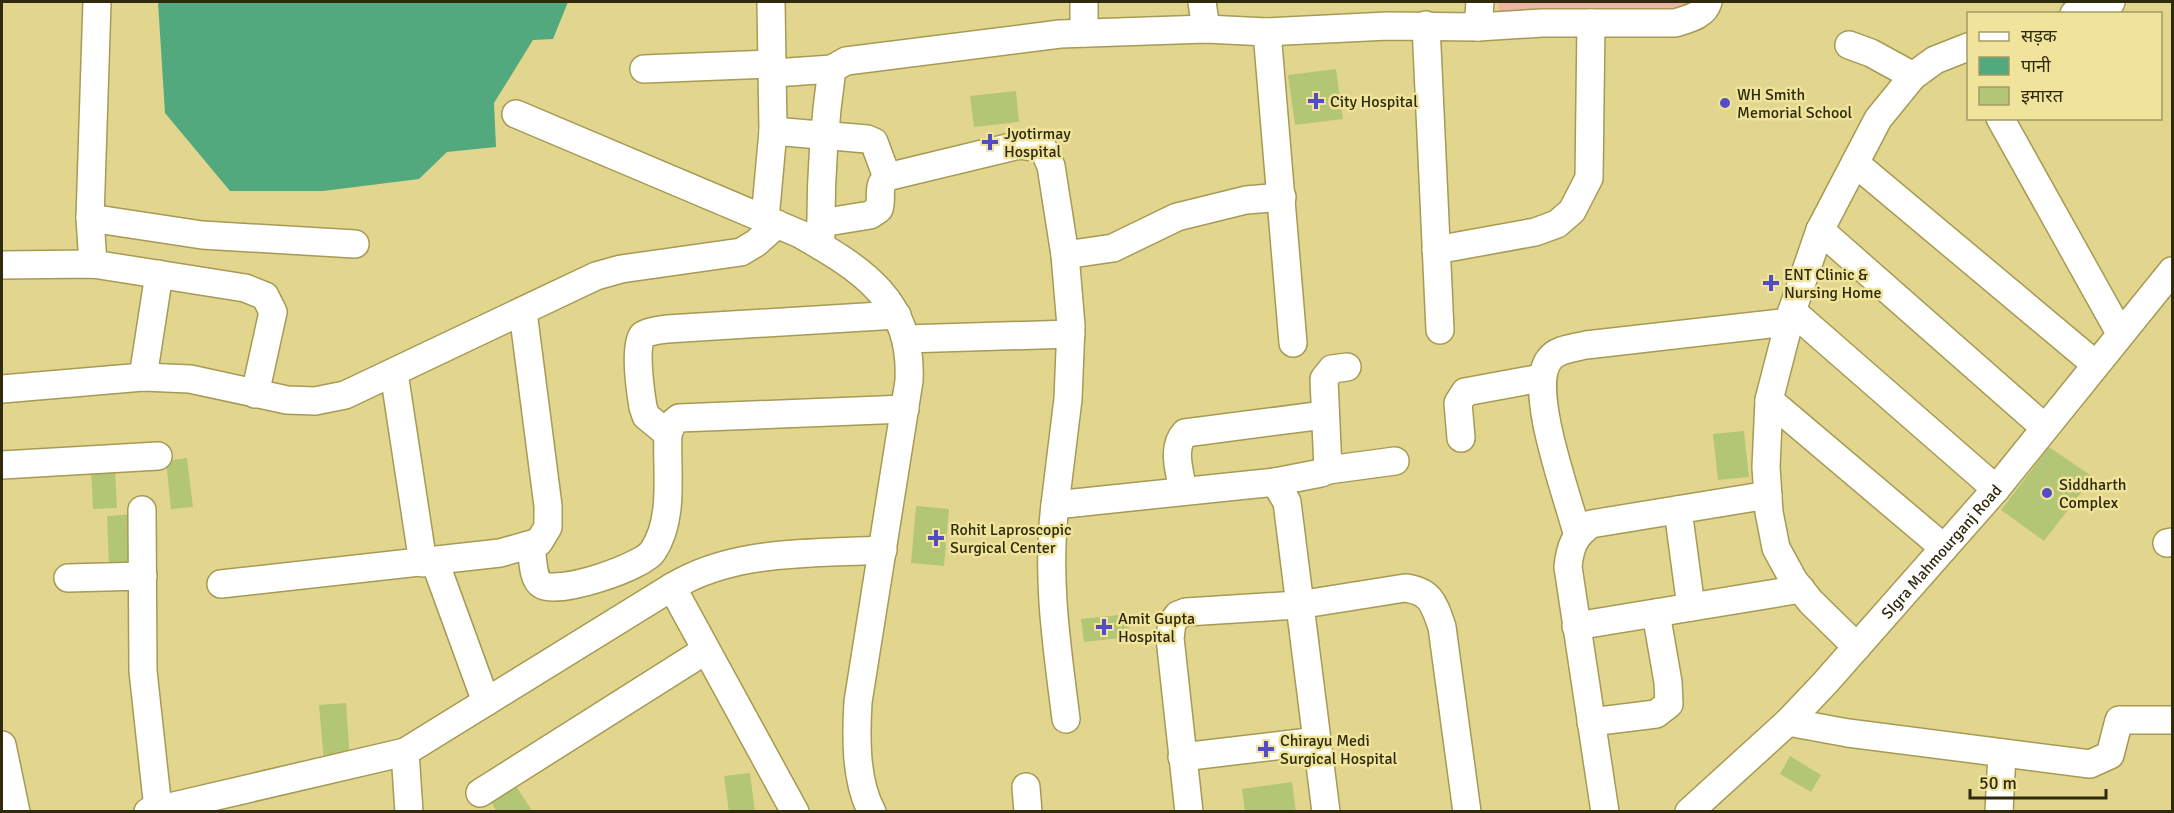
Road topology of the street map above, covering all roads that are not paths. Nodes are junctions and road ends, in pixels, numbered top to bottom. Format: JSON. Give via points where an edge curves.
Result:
{"nodes":[{"id":1,"x":97,"y":2,"type":"edge"},
{"id":2,"x":771,"y":2,"type":"edge"},
{"id":3,"x":1084,"y":2,"type":"edge"},
{"id":4,"x":1202,"y":2,"type":"edge"},
{"id":5,"x":1708,"y":2,"type":"edge"},
{"id":6,"x":2111,"y":2,"type":"edge"},
{"id":7,"x":2080,"y":12,"type":"edge"},
{"id":8,"x":1479,"y":14,"type":"edge"},
{"id":9,"x":1591,"y":23,"type":"junction"},
{"id":10,"x":1426,"y":25,"type":"junction"},
{"id":11,"x":1206,"y":29,"type":"junction"},
{"id":12,"x":1267,"y":32,"type":"junction"},
{"id":13,"x":1084,"y":33,"type":"junction"},
{"id":14,"x":1710,"y":33,"type":"dead end"},
{"id":15,"x":1849,"y":45,"type":"dead end"},
{"id":16,"x":1966,"y":53,"type":"edge"},
{"id":17,"x":773,"y":68,"type":"junction"},
{"id":18,"x":644,"y":69,"type":"dead end"},
{"id":19,"x":832,"y":69,"type":"junction"},
{"id":20,"x":1913,"y":76,"type":"junction"},
{"id":21,"x":516,"y":114,"type":"dead end"},
{"id":22,"x":2001,"y":120,"type":"edge"},
{"id":23,"x":773,"y":131,"type":"junction"},
{"id":24,"x":824,"y":135,"type":"junction"},
{"id":25,"x":1855,"y":164,"type":"junction"},
{"id":26,"x":887,"y":177,"type":"junction"},
{"id":27,"x":1282,"y":196,"type":"junction"},
{"id":28,"x":90,"y":218,"type":"junction"},
{"id":29,"x":771,"y":222,"type":"junction"},
{"id":30,"x":1820,"y":230,"type":"junction"},
{"id":31,"x":821,"y":234,"type":"junction"},
{"id":32,"x":356,"y":244,"type":"dead end"},
{"id":33,"x":1436,"y":250,"type":"junction"},
{"id":34,"x":1065,"y":255,"type":"junction"},
{"id":35,"x":93,"y":264,"type":"junction"},
{"id":36,"x":2,"y":265,"type":"edge"},
{"id":37,"x":2172,"y":271,"type":"edge"},
{"id":38,"x":159,"y":274,"type":"junction"},
{"id":39,"x":523,"y":312,"type":"junction"},
{"id":40,"x":1790,"y":316,"type":"junction"},
{"id":41,"x":902,"y":327,"type":"junction"},
{"id":42,"x":1440,"y":330,"type":"dead end"},
{"id":43,"x":2120,"y":333,"type":"junction"},
{"id":44,"x":1071,"y":334,"type":"junction"},
{"id":45,"x":1293,"y":343,"type":"dead end"},
{"id":46,"x":2096,"y":364,"type":"junction"},
{"id":47,"x":1347,"y":367,"type":"dead end"},
{"id":48,"x":394,"y":373,"type":"junction"},
{"id":49,"x":143,"y":377,"type":"junction"},
{"id":50,"x":1541,"y":378,"type":"junction"},
{"id":51,"x":2,"y":389,"type":"edge"},
{"id":52,"x":255,"y":394,"type":"junction"},
{"id":53,"x":1769,"y":400,"type":"junction"},
{"id":54,"x":905,"y":409,"type":"junction"},
{"id":55,"x":1324,"y":415,"type":"junction"},
{"id":56,"x":2045,"y":428,"type":"junction"},
{"id":57,"x":668,"y":434,"type":"junction"},
{"id":58,"x":1461,"y":438,"type":"dead end"},
{"id":59,"x":158,"y":456,"type":"dead end"},
{"id":60,"x":1395,"y":461,"type":"dead end"},
{"id":61,"x":2,"y":465,"type":"edge"},
{"id":62,"x":1328,"y":470,"type":"junction"},
{"id":63,"x":1275,"y":482,"type":"junction"},
{"id":64,"x":1996,"y":489,"type":"junction"},
{"id":65,"x":1183,"y":491,"type":"junction"},
{"id":66,"x":1768,"y":495,"type":"junction"},
{"id":67,"x":1055,"y":505,"type":"junction"},
{"id":68,"x":142,"y":510,"type":"dead end"},
{"id":69,"x":1678,"y":510,"type":"junction"},
{"id":70,"x":1577,"y":533,"type":"junction"},
{"id":71,"x":531,"y":546,"type":"junction"},
{"id":72,"x":1944,"y":548,"type":"junction"},
{"id":73,"x":883,"y":550,"type":"junction"},
{"id":74,"x":429,"y":563,"type":"junction"},
{"id":75,"x":143,"y":576,"type":"junction"},
{"id":76,"x":68,"y":578,"type":"dead end"},
{"id":77,"x":221,"y":584,"type":"dead end"},
{"id":78,"x":672,"y":587,"type":"junction"},
{"id":79,"x":1801,"y":589,"type":"junction"},
{"id":80,"x":1298,"y":605,"type":"junction"},
{"id":81,"x":1691,"y":607,"type":"junction"},
{"id":82,"x":1656,"y":613,"type":"junction"},
{"id":83,"x":1576,"y":626,"type":"junction"},
{"id":84,"x":1857,"y":647,"type":"junction"},
{"id":85,"x":706,"y":650,"type":"junction"},
{"id":86,"x":486,"y":702,"type":"junction"},
{"id":87,"x":1066,"y":719,"type":"dead end"},
{"id":88,"x":2172,"y":720,"type":"edge"},
{"id":89,"x":1591,"y":722,"type":"junction"},
{"id":90,"x":1788,"y":722,"type":"junction"},
{"id":91,"x":1317,"y":741,"type":"junction"},
{"id":92,"x":2,"y":746,"type":"edge"},
{"id":93,"x":405,"y":752,"type":"junction"},
{"id":94,"x":2002,"y":754,"type":"junction"},
{"id":95,"x":1182,"y":757,"type":"junction"},
{"id":96,"x":480,"y":794,"type":"dead end"},
{"id":97,"x":862,"y":808,"type":"edge"},
{"id":98,"x":153,"y":810,"type":"edge"},
{"id":99,"x":16,"y":812,"type":"edge"},
{"id":100,"x":409,"y":812,"type":"edge"},
{"id":101,"x":795,"y":812,"type":"edge"},
{"id":102,"x":1189,"y":812,"type":"edge"},
{"id":103,"x":1326,"y":812,"type":"edge"},
{"id":104,"x":1467,"y":812,"type":"edge"},
{"id":105,"x":1605,"y":812,"type":"edge"},
{"id":106,"x":1689,"y":812,"type":"edge"},
{"id":107,"x":1999,"y":812,"type":"edge"}],
"edges":[{"from":1,"to":28,"type":"street"},
{"from":2,"to":17,"type":"street"},
{"from":3,"to":13,"type":"street"},
{"from":4,"to":11,"type":"street"},
{"from":5,"to":9,"type":"street","via":[[1694,17],[1675,23]]},
{"from":5,"to":14,"type":"street"},
{"from":6,"to":7,"type":"street"},
{"from":8,"to":9,"type":"street","via":[[1542,23]]},
{"from":8,"to":10,"type":"street"},
{"from":9,"to":33,"type":"street","via":[[1589,178],[1572,211],[1557,224],[1535,232]]},
{"from":10,"to":12,"type":"street"},
{"from":10,"to":33,"type":"street"},
{"from":11,"to":12,"type":"street"},
{"from":11,"to":13,"type":"street"},
{"from":12,"to":27,"type":"street"},
{"from":13,"to":19,"type":"street","via":[[860,58]]},
{"from":15,"to":20,"type":"street"},
{"from":16,"to":20,"type":"street","via":[[1935,60]]},
{"from":17,"to":18,"type":"street"},
{"from":17,"to":19,"type":"street"},
{"from":17,"to":23,"type":"street"},
{"from":19,"to":24,"type":"street"},
{"from":20,"to":25,"type":"street","via":[[1878,119]]},
{"from":21,"to":29,"type":"street"},
{"from":22,"to":43,"type":"street"},
{"from":23,"to":24,"type":"street"},
{"from":23,"to":29,"type":"street"},
{"from":24,"to":26,"type":"street","via":[[874,142]]},
{"from":24,"to":31,"type":"street"},
{"from":25,"to":30,"type":"street"},
{"from":25,"to":46,"type":"street"},
{"from":26,"to":31,"type":"street","via":[[881,182],[879,209]]},
{"from":26,"to":34,"type":"street","via":[[1019,145],[1037,145],[1052,166]]},
{"from":27,"to":34,"type":"street","via":[[1246,200],[1177,217],[1113,248]]},
{"from":27,"to":45,"type":"street"},
{"from":28,"to":32,"type":"street","via":[[202,235]]},
{"from":28,"to":35,"type":"street"},
{"from":29,"to":31,"type":"street"},
{"from":29,"to":39,"type":"street","via":[[756,243],[741,252],[621,269],[596,276]]},
{"from":30,"to":40,"type":"street"},
{"from":30,"to":56,"type":"street"},
{"from":31,"to":41,"type":"street","via":[[868,279]]},
{"from":33,"to":42,"type":"street"},
{"from":34,"to":44,"type":"street"},
{"from":35,"to":36,"type":"street"},
{"from":35,"to":38,"type":"street"},
{"from":37,"to":43,"type":"street","name":"SIgra Mahmourganj Road"},
{"from":38,"to":49,"type":"street"},
{"from":38,"to":52,"type":"street","via":[[245,288],[265,296],[273,312]]},
{"from":39,"to":48,"type":"street"},
{"from":39,"to":71,"type":"street","via":[[548,519],[545,535]]},
{"from":40,"to":50,"type":"street","via":[[1568,350],[1549,358]]},
{"from":40,"to":53,"type":"street"},
{"from":40,"to":64,"type":"street"},
{"from":41,"to":44,"type":"street"},
{"from":41,"to":54,"type":"street","via":[[910,354]]},
{"from":41,"to":57,"type":"street","via":[[667,329],[643,335],[638,351],[643,407],[646,416]]},
{"from":43,"to":46,"type":"street","name":"SIgra Mahmourganj Road"},
{"from":44,"to":67,"type":"street","via":[[1068,399]]},
{"from":46,"to":56,"type":"street","name":"SIgra Mahmourganj Road"},
{"from":47,"to":55,"type":"street","via":[[1332,369],[1324,379]]},
{"from":48,"to":52,"type":"street","via":[[345,395],[315,401]]},
{"from":48,"to":74,"type":"street"},
{"from":49,"to":51,"type":"street"},
{"from":49,"to":52,"type":"street","via":[[190,379]]},
{"from":50,"to":58,"type":"street","via":[[1465,392],[1458,404]]},
{"from":50,"to":70,"type":"street","via":[[1543,409]]},
{"from":53,"to":66,"type":"street"},
{"from":53,"to":72,"type":"street"},
{"from":54,"to":57,"type":"street","via":[[689,416],[672,424]]},
{"from":54,"to":73,"type":"street"},
{"from":55,"to":62,"type":"street"},
{"from":55,"to":65,"type":"street","via":[[1185,433],[1178,441],[1177,452]]},
{"from":56,"to":64,"type":"street","name":"SIgra Mahmourganj Road"},
{"from":57,"to":71,"type":"street","via":[[664,525],[645,560],[599,577],[551,587],[537,580]]},
{"from":59,"to":61,"type":"street"},
{"from":60,"to":62,"type":"street"},
{"from":62,"to":63,"type":"street"},
{"from":63,"to":65,"type":"street"},
{"from":63,"to":80,"type":"street","via":[[1287,502]]},
{"from":64,"to":72,"type":"street","name":"SIgra Mahmourganj Road"},
{"from":65,"to":67,"type":"street"},
{"from":66,"to":69,"type":"street"},
{"from":66,"to":79,"type":"street","via":[[1776,548]]},
{"from":67,"to":87,"type":"street","via":[[1050,541],[1051,596]]},
{"from":68,"to":75,"type":"street"},
{"from":69,"to":70,"type":"street","via":[[1591,524]]},
{"from":69,"to":81,"type":"street"},
{"from":70,"to":83,"type":"street","via":[[1569,549],[1568,567]]},
{"from":71,"to":74,"type":"street"},
{"from":72,"to":84,"type":"street","name":"SIgra Mahmourganj Road"},
{"from":73,"to":78,"type":"street","via":[[737,561],[711,566]]},
{"from":73,"to":97,"type":"street","via":[[858,702],[857,756]]},
{"from":74,"to":77,"type":"street"},
{"from":74,"to":86,"type":"street"},
{"from":75,"to":76,"type":"street"},
{"from":75,"to":98,"type":"street","via":[[143,670]]},
{"from":78,"to":85,"type":"street"},
{"from":78,"to":86,"type":"street"},
{"from":79,"to":81,"type":"street"},
{"from":79,"to":84,"type":"street"},
{"from":80,"to":91,"type":"street"},
{"from":80,"to":95,"type":"street","via":[[1178,615],[1172,623],[1171,652]]},
{"from":80,"to":104,"type":"street","via":[[1405,588],[1419,590],[1430,598],[1442,627]]},
{"from":81,"to":82,"type":"street"},
{"from":82,"to":83,"type":"street"},
{"from":82,"to":89,"type":"street","via":[[1669,704],[1656,714]]},
{"from":83,"to":89,"type":"street"},
{"from":84,"to":90,"type":"street","name":"SIgra Mahmourganj Road"},
{"from":85,"to":96,"type":"street"},
{"from":85,"to":101,"type":"street"},
{"from":86,"to":93,"type":"street"},
{"from":88,"to":94,"type":"street","via":[[2119,720],[2110,755],[2090,764]]},
{"from":89,"to":105,"type":"street"},
{"from":90,"to":94,"type":"street"},
{"from":90,"to":106,"type":"street","name":"SIgra Mahmourganj Road"},
{"from":91,"to":95,"type":"street"},
{"from":91,"to":103,"type":"street"},
{"from":92,"to":99,"type":"street"},
{"from":93,"to":98,"type":"street"},
{"from":93,"to":100,"type":"street"},
{"from":94,"to":107,"type":"street"},
{"from":95,"to":102,"type":"street"}]}
